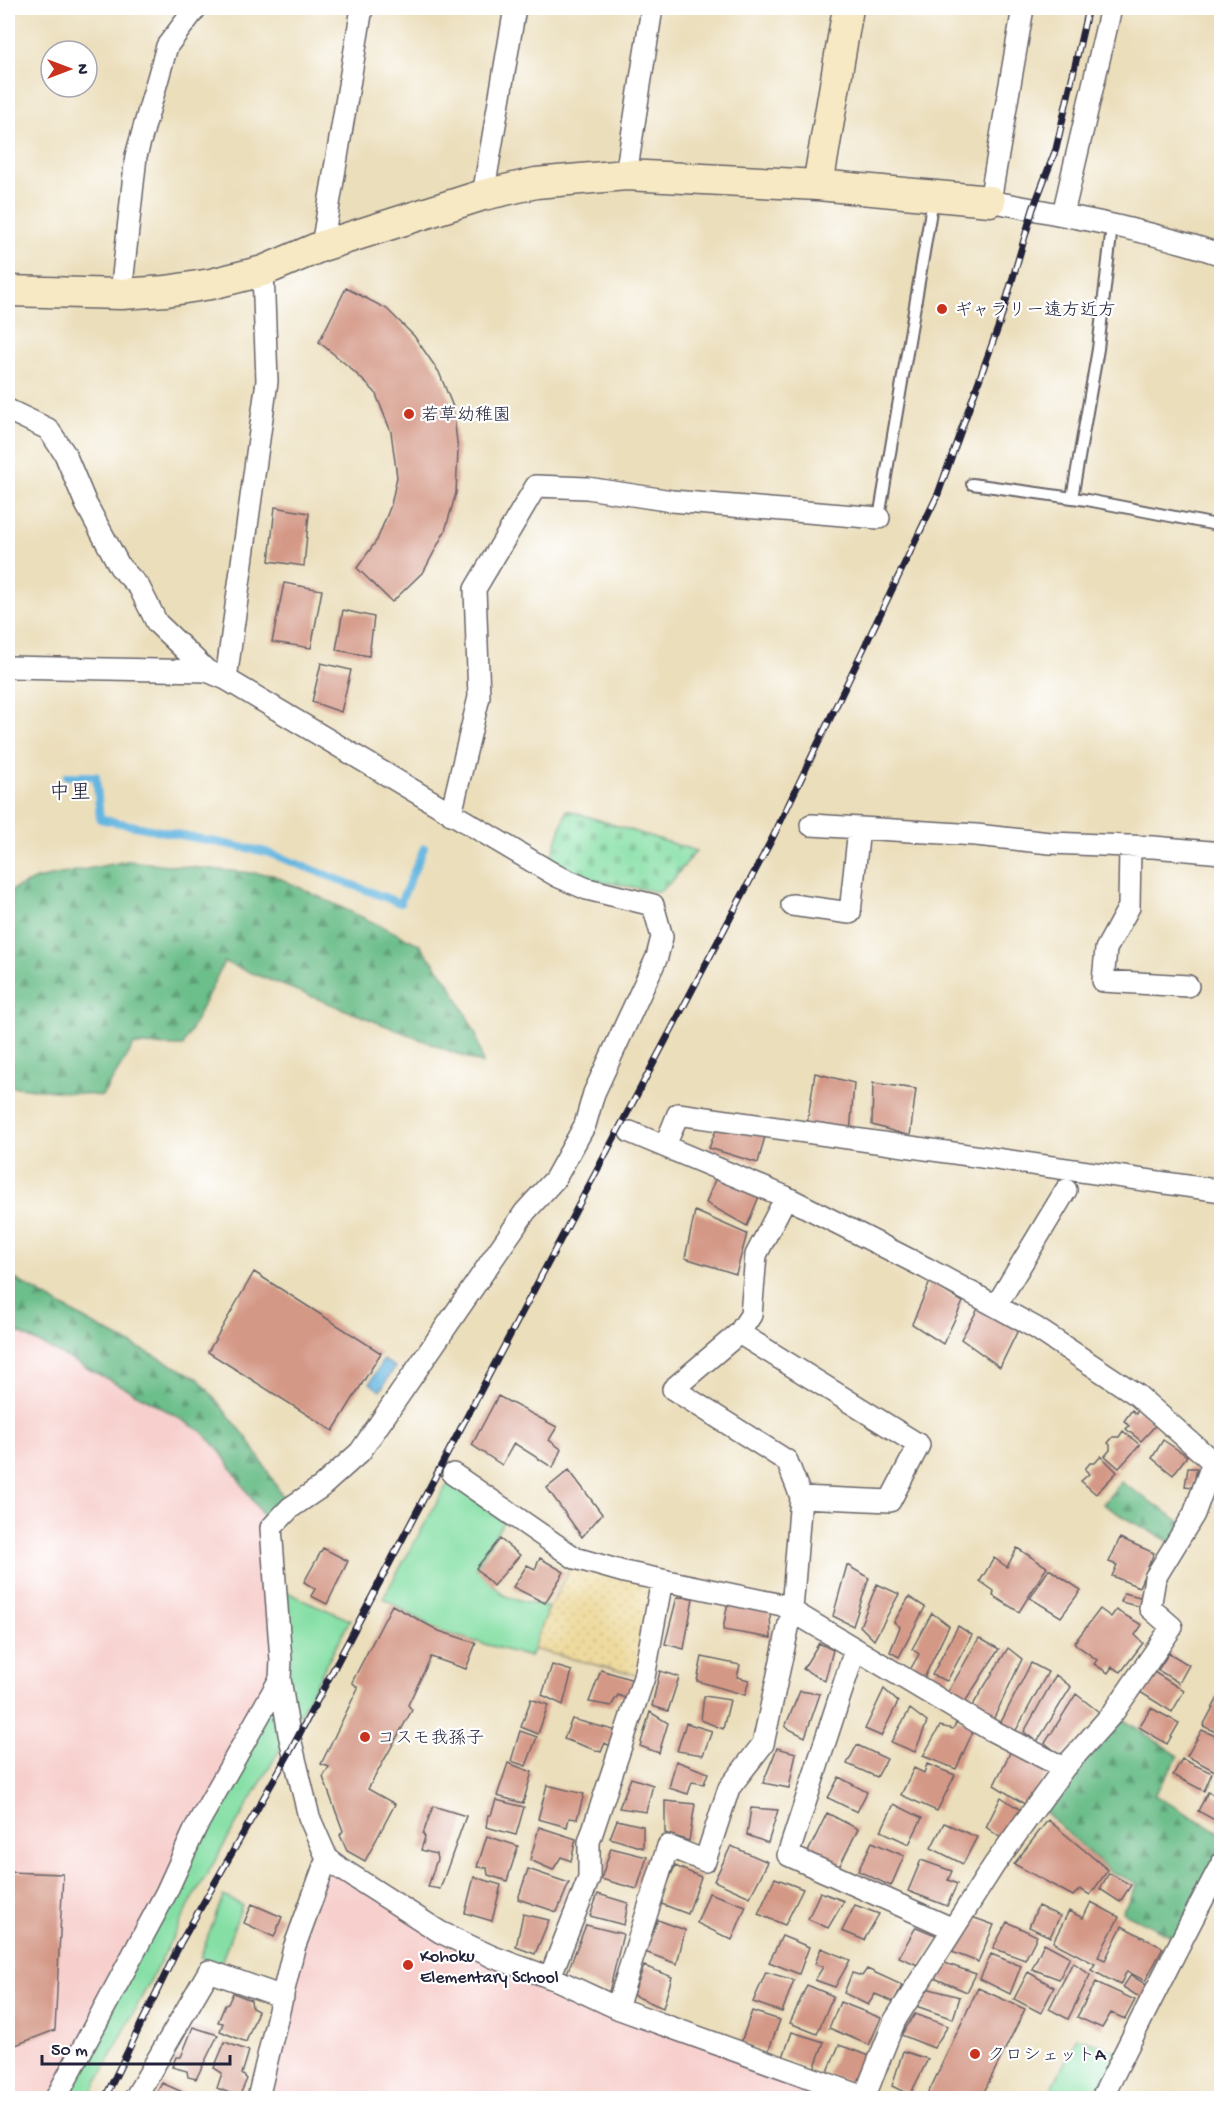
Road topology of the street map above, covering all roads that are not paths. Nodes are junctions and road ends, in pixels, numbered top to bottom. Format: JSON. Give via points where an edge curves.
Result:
{"nodes":[{"id":1,"x":196,"y":8,"type":"edge"},
{"id":2,"x":362,"y":8,"type":"edge"},
{"id":3,"x":515,"y":8,"type":"edge"},
{"id":4,"x":652,"y":8,"type":"edge"},
{"id":5,"x":849,"y":8,"type":"edge"},
{"id":6,"x":1023,"y":8,"type":"edge"},
{"id":7,"x":1111,"y":8,"type":"edge"},
{"id":8,"x":626,"y":175,"type":"junction"},
{"id":9,"x":818,"y":185,"type":"junction"},
{"id":10,"x":483,"y":195,"type":"junction"},
{"id":11,"x":934,"y":195,"type":"junction"},
{"id":12,"x":990,"y":201,"type":"junction"},
{"id":13,"x":1063,"y":214,"type":"junction"},
{"id":14,"x":1112,"y":226,"type":"junction"},
{"id":15,"x":322,"y":246,"type":"junction"},
{"id":16,"x":1221,"y":255,"type":"edge"},
{"id":17,"x":263,"y":271,"type":"junction"},
{"id":18,"x":8,"y":291,"type":"edge"},
{"id":19,"x":121,"y":294,"type":"junction"},
{"id":20,"x":8,"y":410,"type":"edge"},
{"id":21,"x":972,"y":484,"type":"dead end"},
{"id":22,"x":1072,"y":498,"type":"junction"},
{"id":23,"x":879,"y":518,"type":"joint"},
{"id":24,"x":1221,"y":526,"type":"edge"},
{"id":25,"x":8,"y":667,"type":"edge"},
{"id":26,"x":216,"y":675,"type":"junction"},
{"id":27,"x":452,"y":814,"type":"junction"},
{"id":28,"x":811,"y":825,"type":"dead end"},
{"id":29,"x":859,"y":828,"type":"junction"},
{"id":30,"x":1130,"y":846,"type":"junction"},
{"id":31,"x":1221,"y":853,"type":"edge"},
{"id":32,"x":792,"y":905,"type":"dead end"},
{"id":33,"x":1188,"y":986,"type":"dead end"},
{"id":34,"x":630,"y":1132,"type":"dead end"},
{"id":35,"x":665,"y":1146,"type":"junction"},
{"id":36,"x":1066,"y":1190,"type":"dead end"},
{"id":37,"x":1221,"y":1191,"type":"edge"},
{"id":38,"x":786,"y":1197,"type":"junction"},
{"id":39,"x":996,"y":1306,"type":"junction"},
{"id":40,"x":739,"y":1333,"type":"junction"},
{"id":41,"x":1217,"y":1463,"type":"edge"},
{"id":42,"x":453,"y":1474,"type":"dead end"},
{"id":43,"x":801,"y":1497,"type":"junction"},
{"id":44,"x":662,"y":1580,"type":"junction"},
{"id":45,"x":792,"y":1610,"type":"junction"},
{"id":46,"x":855,"y":1650,"type":"junction"},
{"id":47,"x":280,"y":1679,"type":"junction"},
{"id":48,"x":1064,"y":1768,"type":"junction"},
{"id":49,"x":327,"y":1858,"type":"junction"},
{"id":50,"x":1221,"y":1863,"type":"edge"},
{"id":51,"x":953,"y":1929,"type":"junction"},
{"id":52,"x":550,"y":1977,"type":"junction"},
{"id":53,"x":283,"y":1997,"type":"junction"},
{"id":54,"x":617,"y":2008,"type":"junction"},
{"id":55,"x":56,"y":2098,"type":"edge"},
{"id":56,"x":135,"y":2098,"type":"edge"},
{"id":57,"x":258,"y":2098,"type":"edge"},
{"id":58,"x":866,"y":2098,"type":"edge"},
{"id":59,"x":1102,"y":2098,"type":"edge"}],
"edges":[{"from":1,"to":19,"type":"street","via":[[167,46],[136,156]]},
{"from":2,"to":15,"type":"street"},
{"from":3,"to":10,"type":"street"},
{"from":4,"to":8,"type":"street"},
{"from":5,"to":9,"type":"street"},
{"from":6,"to":12,"type":"street"},
{"from":7,"to":13,"type":"street"},
{"from":8,"to":9,"type":"street"},
{"from":8,"to":10,"type":"street","via":[[536,183]]},
{"from":9,"to":11,"type":"street"},
{"from":10,"to":15,"type":"street"},
{"from":11,"to":12,"type":"street"},
{"from":11,"to":23,"type":"lane"},
{"from":12,"to":13,"type":"street"},
{"from":13,"to":14,"type":"street"},
{"from":14,"to":16,"type":"street"},
{"from":14,"to":22,"type":"lane","via":[[1098,349]]},
{"from":15,"to":17,"type":"street"},
{"from":17,"to":19,"type":"street","via":[[211,284]]},
{"from":17,"to":26,"type":"street","via":[[267,381]]},
{"from":18,"to":19,"type":"street"},
{"from":20,"to":26,"type":"street","via":[[48,429],[65,453],[86,504],[120,567],[139,587],[157,623]]},
{"from":21,"to":22,"type":"lane"},
{"from":22,"to":24,"type":"lane"},
{"from":23,"to":27,"type":"street","via":[[536,486],[475,590],[479,697]]},
{"from":25,"to":26,"type":"street"},
{"from":26,"to":27,"type":"street"},
{"from":27,"to":47,"type":"street","via":[[557,876],[587,889],[652,905],[662,937],[657,957],[594,1093],[585,1125],[555,1179],[525,1212],[360,1452],[271,1528],[282,1660]]},
{"from":28,"to":29,"type":"street"},
{"from":29,"to":30,"type":"street"},
{"from":29,"to":32,"type":"street","via":[[850,913]]},
{"from":30,"to":31,"type":"street"},
{"from":30,"to":33,"type":"street","via":[[1129,907],[1106,949],[1103,981]]},
{"from":34,"to":35,"type":"street"},
{"from":35,"to":37,"type":"street","via":[[678,1114]]},
{"from":35,"to":38,"type":"street"},
{"from":36,"to":39,"type":"street"},
{"from":38,"to":39,"type":"street"},
{"from":38,"to":40,"type":"street","via":[[756,1255],[751,1315]]},
{"from":39,"to":41,"type":"street","via":[[1137,1395]]},
{"from":40,"to":43,"type":"street","via":[[673,1389],[787,1461]]},
{"from":40,"to":43,"type":"street","via":[[919,1445],[890,1501]]},
{"from":41,"to":48,"type":"street","via":[[1194,1514],[1155,1578],[1150,1608],[1172,1628],[1113,1713]]},
{"from":42,"to":44,"type":"street","via":[[575,1558]]},
{"from":43,"to":45,"type":"street"},
{"from":44,"to":45,"type":"street"},
{"from":44,"to":52,"type":"street","via":[[644,1677],[589,1842],[589,1878]]},
{"from":45,"to":46,"type":"street"},
{"from":45,"to":54,"type":"street","via":[[763,1744],[729,1788],[705,1862],[668,1846]]},
{"from":46,"to":48,"type":"street"},
{"from":46,"to":51,"type":"street","via":[[788,1855]]},
{"from":47,"to":49,"type":"street","via":[[309,1817]]},
{"from":47,"to":55,"type":"street","via":[[196,1827],[166,1893]]},
{"from":48,"to":51,"type":"street"},
{"from":49,"to":52,"type":"street","via":[[440,1932]]},
{"from":49,"to":53,"type":"street","via":[[294,1948]]},
{"from":50,"to":59,"type":"street"},
{"from":51,"to":58,"type":"street","via":[[895,2020]]},
{"from":52,"to":54,"type":"street"},
{"from":53,"to":56,"type":"street","via":[[209,1971]]},
{"from":53,"to":57,"type":"street"},
{"from":54,"to":58,"type":"street"}]}
